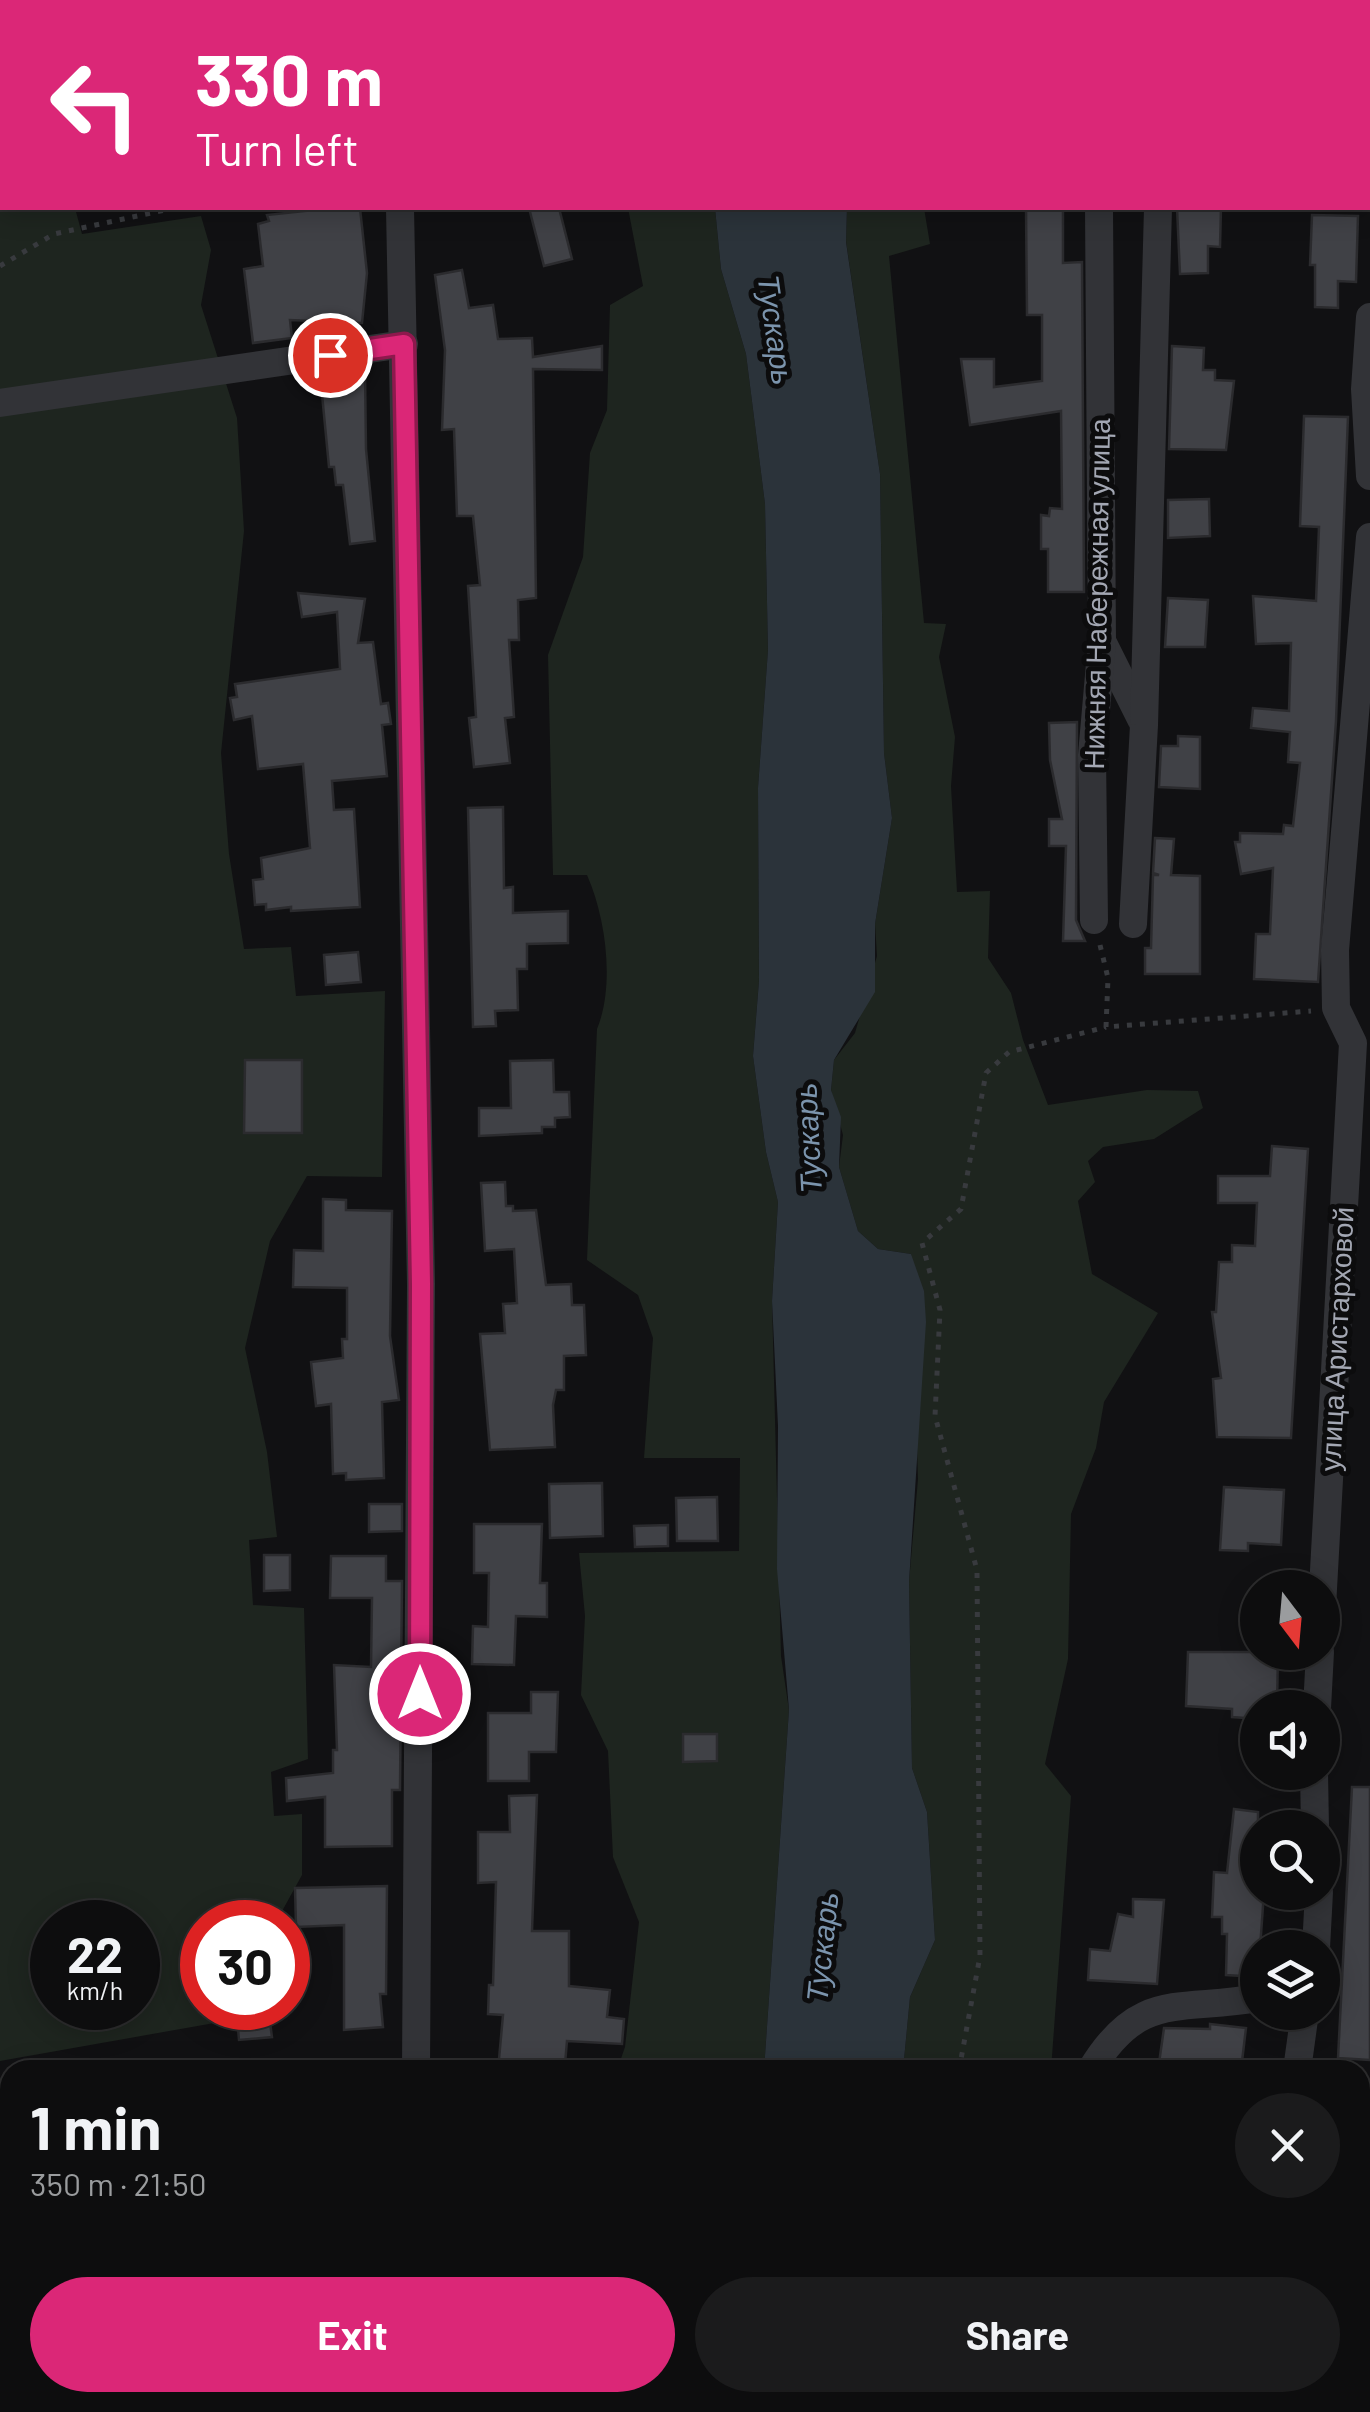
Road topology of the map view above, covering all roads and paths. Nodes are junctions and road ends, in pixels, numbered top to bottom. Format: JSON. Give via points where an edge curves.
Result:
{"nodes":[{"id":1,"x":165,"y":210,"type":"edge"},
{"id":2,"x":400,"y":210,"type":"edge"},
{"id":3,"x":1099,"y":210,"type":"edge"},
{"id":4,"x":1158,"y":210,"type":"edge"},
{"id":5,"x":0,"y":266,"type":"edge"},
{"id":6,"x":1370,"y":316,"type":"edge"},
{"id":7,"x":404,"y":344,"type":"junction"},
{"id":8,"x":0,"y":403,"type":"edge"},
{"id":9,"x":1370,"y":476,"type":"edge"},
{"id":10,"x":1370,"y":537,"type":"edge"},
{"id":11,"x":1102,"y":641,"type":"junction"},
{"id":12,"x":1144,"y":725,"type":"junction"},
{"id":13,"x":1094,"y":920,"type":"joint"},
{"id":14,"x":1133,"y":924,"type":"dead end"},
{"id":15,"x":1106,"y":1027,"type":"junction"},
{"id":16,"x":1362,"y":1041,"type":"edge"},
{"id":17,"x":1325,"y":1570,"type":"edge"},
{"id":18,"x":1240,"y":2000,"type":"edge"},
{"id":19,"x":1302,"y":2030,"type":"edge"},
{"id":20,"x":416,"y":2060,"type":"edge"},
{"id":21,"x":960,"y":2060,"type":"edge"},
{"id":22,"x":1099,"y":2060,"type":"edge"},
{"id":23,"x":1298,"y":2060,"type":"edge"}],
"edges":[{"from":1,"to":5,"type":"path","via":[[54,234]]},
{"from":2,"to":7,"type":"street"},
{"from":3,"to":11,"type":"street","name":"Нижняя Набережная улица"},
{"from":4,"to":12,"type":"street"},
{"from":6,"to":9,"type":"street"},
{"from":7,"to":8,"type":"street"},
{"from":7,"to":20,"type":"street","via":[[421,1284]]},
{"from":10,"to":16,"type":"street","name":"улица Аристарховой","via":[[1335,950],[1336,1008]]},
{"from":11,"to":12,"type":"street"},
{"from":11,"to":13,"type":"street","name":"Нижняя Набережная улица","via":[[1092,754]]},
{"from":12,"to":14,"type":"street"},
{"from":13,"to":15,"type":"path","via":[[1108,978]]},
{"from":15,"to":16,"type":"path","via":[[1327,1010]]},
{"from":15,"to":21,"type":"path","via":[[1009,1052],[986,1073],[961,1209],[922,1243],[940,1310],[936,1416],[978,1570],[980,1956]]},
{"from":16,"to":17,"type":"street","name":"улица Аристарховой"},
{"from":18,"to":22,"type":"street","via":[[1157,2008],[1134,2018]]},
{"from":19,"to":23,"type":"street"}]}
